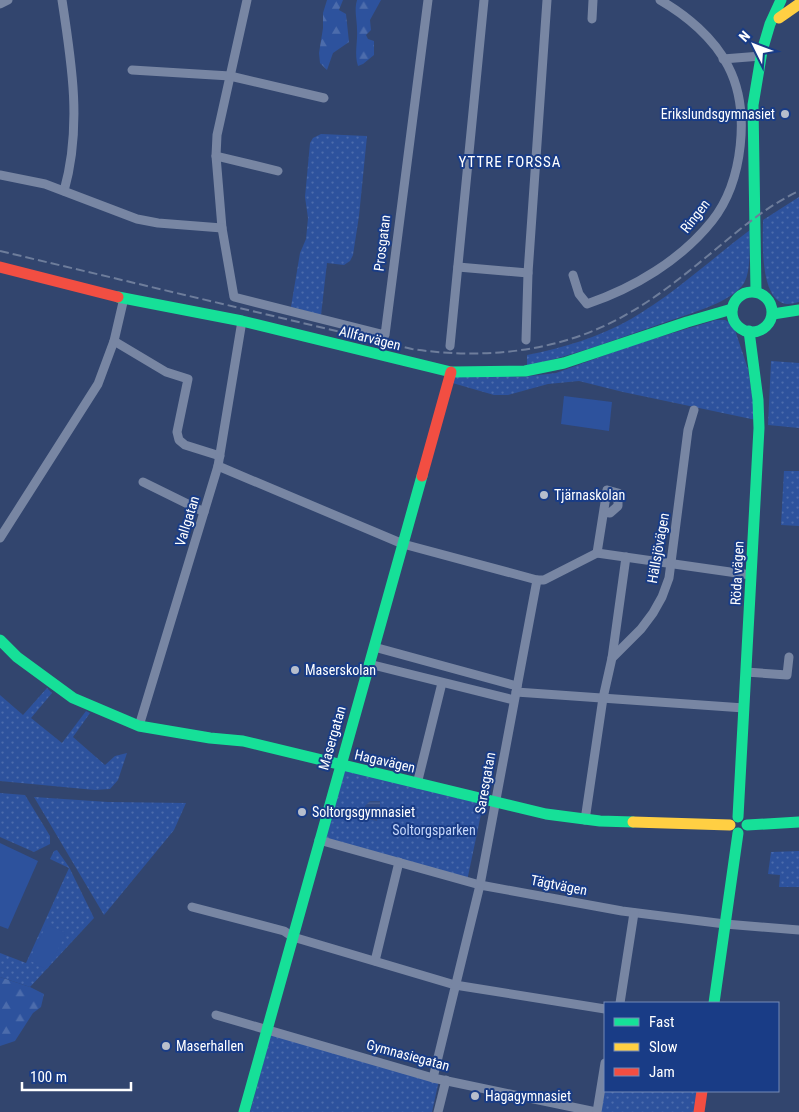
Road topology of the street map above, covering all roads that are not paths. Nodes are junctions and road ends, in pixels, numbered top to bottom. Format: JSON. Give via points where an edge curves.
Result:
{"nodes":[{"id":1,"x":8,"y":0,"type":"edge"},
{"id":2,"x":62,"y":0,"type":"edge"},
{"id":3,"x":247,"y":0,"type":"edge"},
{"id":4,"x":428,"y":0,"type":"edge"},
{"id":5,"x":484,"y":0,"type":"edge"},
{"id":6,"x":547,"y":0,"type":"edge"},
{"id":7,"x":592,"y":0,"type":"edge"},
{"id":8,"x":660,"y":0,"type":"edge"},
{"id":9,"x":782,"y":0,"type":"edge"},
{"id":10,"x":0,"y":4,"type":"edge"},
{"id":11,"x":799,"y":4,"type":"edge"},
{"id":12,"x":775,"y":10,"type":"edge"},
{"id":13,"x":592,"y":19,"type":"dead end"},
{"id":14,"x":761,"y":56,"type":"junction"},
{"id":15,"x":723,"y":59,"type":"junction"},
{"id":16,"x":132,"y":70,"type":"dead end"},
{"id":17,"x":230,"y":76,"type":"junction"},
{"id":18,"x":324,"y":98,"type":"dead end"},
{"id":19,"x":216,"y":156,"type":"junction"},
{"id":20,"x":278,"y":171,"type":"dead end"},
{"id":21,"x":0,"y":175,"type":"edge"},
{"id":22,"x":64,"y":191,"type":"junction"},
{"id":23,"x":222,"y":228,"type":"junction"},
{"id":24,"x":0,"y":267,"type":"edge"},
{"id":25,"x":458,"y":267,"type":"junction"},
{"id":26,"x":528,"y":273,"type":"junction"},
{"id":27,"x":573,"y":275,"type":"dead end"},
{"id":28,"x":756,"y":292,"type":"junction"},
{"id":29,"x":124,"y":298,"type":"junction"},
{"id":30,"x":732,"y":309,"type":"junction"},
{"id":31,"x":799,"y":310,"type":"edge"},
{"id":32,"x":773,"y":314,"type":"junction"},
{"id":33,"x":242,"y":321,"type":"junction"},
{"id":34,"x":749,"y":331,"type":"junction"},
{"id":35,"x":526,"y":340,"type":"dead end"},
{"id":36,"x":114,"y":341,"type":"junction"},
{"id":37,"x":450,"y":346,"type":"dead end"},
{"id":38,"x":451,"y":372,"type":"junction"},
{"id":39,"x":694,"y":410,"type":"dead end"},
{"id":40,"x":220,"y":456,"type":"junction"},
{"id":41,"x":218,"y":466,"type":"junction"},
{"id":42,"x":143,"y":482,"type":"dead end"},
{"id":43,"x":204,"y":512,"type":"junction"},
{"id":44,"x":605,"y":512,"type":"dead end"},
{"id":45,"x":0,"y":538,"type":"edge"},
{"id":46,"x":403,"y":544,"type":"junction"},
{"id":47,"x":597,"y":553,"type":"junction"},
{"id":48,"x":626,"y":557,"type":"junction"},
{"id":49,"x":672,"y":563,"type":"junction"},
{"id":50,"x":752,"y":575,"type":"junction"},
{"id":51,"x":537,"y":580,"type":"junction"},
{"id":52,"x":0,"y":640,"type":"edge"},
{"id":53,"x":374,"y":647,"type":"junction"},
{"id":54,"x":788,"y":657,"type":"dead end"},
{"id":55,"x":612,"y":658,"type":"junction"},
{"id":56,"x":369,"y":664,"type":"junction"},
{"id":57,"x":746,"y":672,"type":"junction"},
{"id":58,"x":442,"y":683,"type":"junction"},
{"id":59,"x":516,"y":692,"type":"junction"},
{"id":60,"x":603,"y":698,"type":"junction"},
{"id":61,"x":744,"y":708,"type":"junction"},
{"id":62,"x":139,"y":726,"type":"junction"},
{"id":63,"x":340,"y":765,"type":"junction"},
{"id":64,"x":417,"y":784,"type":"junction"},
{"id":65,"x":495,"y":802,"type":"junction"},
{"id":66,"x":585,"y":820,"type":"junction"},
{"id":67,"x":799,"y":822,"type":"edge"},
{"id":68,"x":738,"y":825,"type":"junction"},
{"id":69,"x":319,"y":840,"type":"junction"},
{"id":70,"x":399,"y":862,"type":"junction"},
{"id":71,"x":480,"y":885,"type":"junction"},
{"id":72,"x":192,"y":907,"type":"dead end"},
{"id":73,"x":634,"y":913,"type":"junction"},
{"id":74,"x":725,"y":924,"type":"junction"},
{"id":75,"x":799,"y":930,"type":"edge"},
{"id":76,"x":293,"y":937,"type":"junction"},
{"id":77,"x":375,"y":961,"type":"junction"},
{"id":78,"x":456,"y":984,"type":"junction"},
{"id":79,"x":620,"y":1002,"type":"edge"},
{"id":80,"x":714,"y":1002,"type":"edge"},
{"id":81,"x":604,"y":1009,"type":"edge"},
{"id":82,"x":216,"y":1015,"type":"dead end"},
{"id":83,"x":266,"y":1030,"type":"junction"},
{"id":84,"x":604,"y":1068,"type":"edge"},
{"id":85,"x":433,"y":1078,"type":"junction"},
{"id":86,"x":446,"y":1080,"type":"junction"},
{"id":87,"x":702,"y":1092,"type":"edge"},
{"id":88,"x":244,"y":1112,"type":"edge"},
{"id":89,"x":438,"y":1112,"type":"edge"},
{"id":90,"x":596,"y":1112,"type":"edge"},
{"id":91,"x":699,"y":1112,"type":"edge"}],
"edges":[{"from":1,"to":10,"type":"street"},
{"from":2,"to":22,"type":"street","via":[[73,70],[74,103],[69,172]]},
{"from":3,"to":17,"type":"street"},
{"from":4,"to":23,"type":"street","name":"Prosgatan","via":[[385,335],[234,297]]},
{"from":5,"to":25,"type":"street"},
{"from":6,"to":26,"type":"street"},
{"from":7,"to":13,"type":"street"},
{"from":8,"to":15,"type":"street","name":"Ringen","via":[[692,23]]},
{"from":9,"to":12,"type":"street"},
{"from":11,"to":12,"type":"street"},
{"from":12,"to":14,"type":"street"},
{"from":14,"to":15,"type":"street"},
{"from":14,"to":28,"type":"street","via":[[753,105]]},
{"from":15,"to":27,"type":"street","name":"Ringen","via":[[736,91],[742,135],[733,181],[714,219],[667,263],[615,294],[587,304],[579,294]]},
{"from":16,"to":17,"type":"street"},
{"from":17,"to":18,"type":"street"},
{"from":17,"to":19,"type":"street","via":[[217,135]]},
{"from":19,"to":20,"type":"street"},
{"from":19,"to":23,"type":"street"},
{"from":21,"to":22,"type":"street"},
{"from":22,"to":23,"type":"street","via":[[137,219]]},
{"from":24,"to":29,"type":"street","name":"Allfarvägen"},
{"from":25,"to":26,"type":"street"},
{"from":25,"to":37,"type":"street"},
{"from":26,"to":35,"type":"street"},
{"from":28,"to":30,"type":"street","via":[[742,294]]},
{"from":28,"to":32,"type":"street","via":[[770,302]]},
{"from":29,"to":33,"type":"street","name":"Allfarvägen"},
{"from":29,"to":36,"type":"street"},
{"from":30,"to":34,"type":"street","via":[[737,325]]},
{"from":30,"to":38,"type":"street","name":"Allfarvägen","via":[[564,362],[524,371]]},
{"from":31,"to":32,"type":"street"},
{"from":32,"to":34,"type":"street","via":[[769,324],[757,332]]},
{"from":33,"to":38,"type":"street","name":"Allfarvägen"},
{"from":33,"to":40,"type":"street","name":"Vallgatan"},
{"from":34,"to":50,"type":"street","name":"Röda vägen","via":[[759,428]]},
{"from":36,"to":40,"type":"street","via":[[166,372],[188,379],[177,432],[179,440],[184,445]]},
{"from":36,"to":45,"type":"street","via":[[98,384]]},
{"from":38,"to":46,"type":"street","name":"Masergatan"},
{"from":39,"to":49,"type":"street","name":"Hällsjövägen","via":[[688,430]]},
{"from":40,"to":41,"type":"street","name":"Vallgatan"},
{"from":41,"to":43,"type":"street","name":"Vallgatan"},
{"from":41,"to":46,"type":"street"},
{"from":42,"to":43,"type":"street"},
{"from":43,"to":62,"type":"street","name":"Vallgatan"},
{"from":44,"to":47,"type":"street"},
{"from":46,"to":51,"type":"street"},
{"from":46,"to":53,"type":"street","name":"Masergatan"},
{"from":47,"to":48,"type":"street"},
{"from":47,"to":51,"type":"street","via":[[544,580]]},
{"from":48,"to":49,"type":"street"},
{"from":48,"to":55,"type":"street"},
{"from":49,"to":50,"type":"street"},
{"from":49,"to":55,"type":"street","name":"Hällsjövägen","via":[[654,613]]},
{"from":50,"to":57,"type":"street","name":"Röda vägen"},
{"from":51,"to":59,"type":"street","name":"Saresgatan"},
{"from":52,"to":62,"type":"street","name":"Hagavägen","via":[[17,657],[73,698]]},
{"from":53,"to":56,"type":"street","name":"Masergatan"},
{"from":53,"to":59,"type":"street"},
{"from":54,"to":57,"type":"street","via":[[787,675]]},
{"from":55,"to":60,"type":"street"},
{"from":56,"to":58,"type":"street"},
{"from":56,"to":63,"type":"street","name":"Masergatan"},
{"from":57,"to":61,"type":"street","name":"Röda vägen"},
{"from":58,"to":59,"type":"street"},
{"from":58,"to":64,"type":"street"},
{"from":59,"to":60,"type":"street"},
{"from":59,"to":65,"type":"street","name":"Saresgatan"},
{"from":60,"to":61,"type":"street"},
{"from":60,"to":66,"type":"street"},
{"from":61,"to":68,"type":"street","name":"Röda vägen"},
{"from":62,"to":63,"type":"street","name":"Hagavägen","via":[[243,741]]},
{"from":63,"to":64,"type":"street","name":"Hagavägen"},
{"from":63,"to":69,"type":"street","name":"Masergatan"},
{"from":64,"to":65,"type":"street","name":"Hagavägen"},
{"from":65,"to":66,"type":"street","name":"Hagavägen"},
{"from":65,"to":71,"type":"street","name":"Saresgatan"},
{"from":66,"to":68,"type":"street","name":"Hagavägen"},
{"from":67,"to":68,"type":"street","name":"Hagavägen"},
{"from":68,"to":74,"type":"street","name":"Röda vägen"},
{"from":69,"to":70,"type":"street","name":"Tägtvägen"},
{"from":69,"to":76,"type":"street","name":"Masergatan"},
{"from":70,"to":71,"type":"street","name":"Tägtvägen"},
{"from":70,"to":77,"type":"street"},
{"from":71,"to":73,"type":"street","name":"Tägtvägen"},
{"from":71,"to":78,"type":"street","name":"Saresgatan"},
{"from":72,"to":76,"type":"street","via":[[284,931]]},
{"from":73,"to":74,"type":"street","name":"Tägtvägen"},
{"from":73,"to":79,"type":"street"},
{"from":74,"to":75,"type":"street","name":"Tägtvägen"},
{"from":74,"to":80,"type":"street","name":"Röda vägen"},
{"from":76,"to":77,"type":"street"},
{"from":76,"to":83,"type":"street","name":"Masergatan"},
{"from":77,"to":78,"type":"street"},
{"from":78,"to":81,"type":"street"},
{"from":78,"to":85,"type":"street","name":"Saresgatan"},
{"from":82,"to":83,"type":"street","name":"Gymnasiegatan"},
{"from":83,"to":85,"type":"street","name":"Gymnasiegatan"},
{"from":83,"to":88,"type":"street","name":"Masergatan"},
{"from":84,"to":90,"type":"street"},
{"from":85,"to":86,"type":"street","name":"Gymnasiegatan"},
{"from":86,"to":89,"type":"street"},
{"from":86,"to":90,"type":"street","name":"Gymnasiegatan"},
{"from":87,"to":91,"type":"street"}]}
